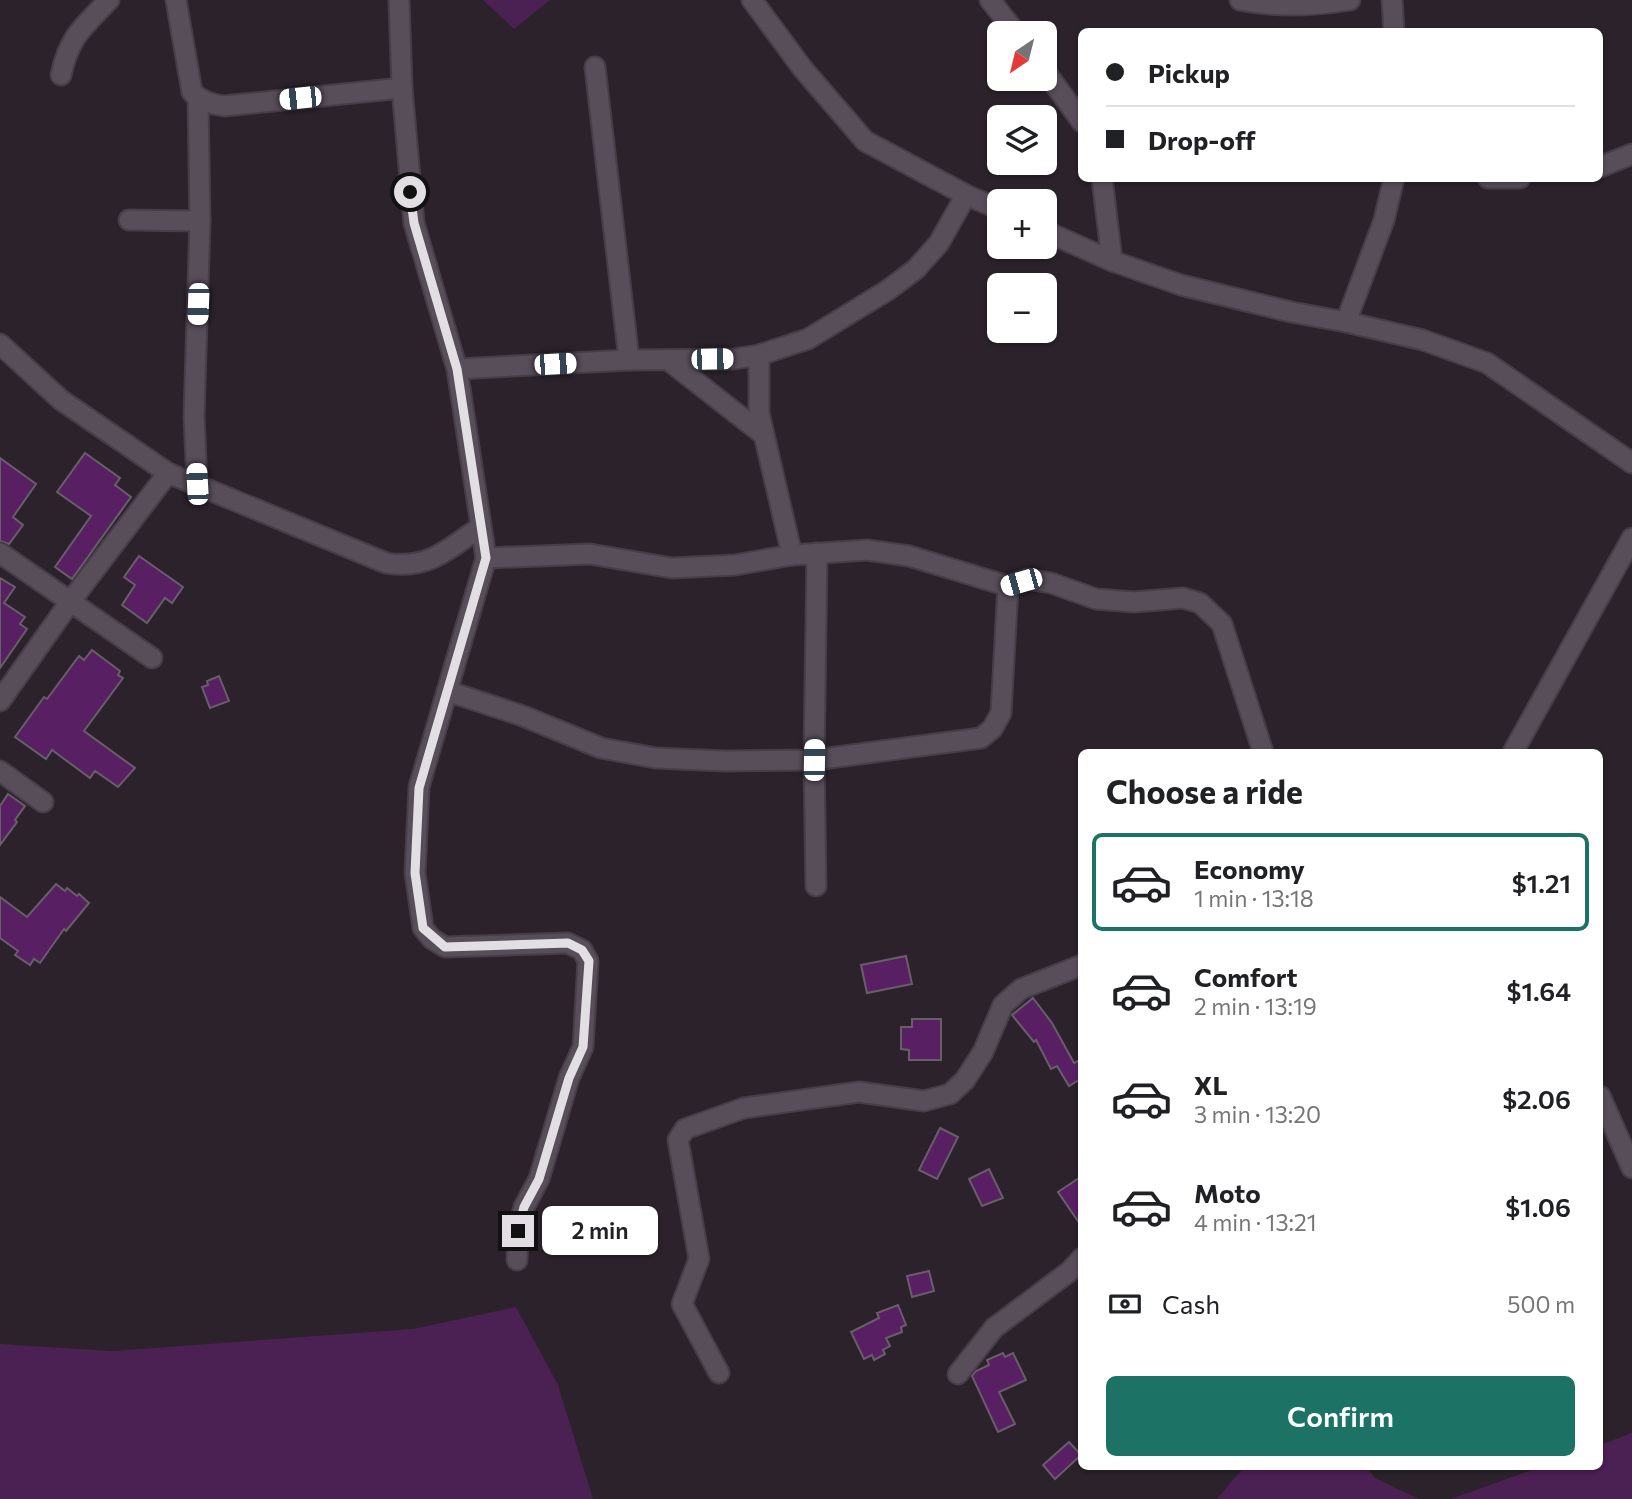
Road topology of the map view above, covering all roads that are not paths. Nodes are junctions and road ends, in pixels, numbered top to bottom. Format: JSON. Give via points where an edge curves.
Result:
{"nodes":[{"id":1,"x":109,"y":0,"type":"edge"},
{"id":2,"x":176,"y":0,"type":"edge"},
{"id":3,"x":399,"y":0,"type":"edge"},
{"id":4,"x":752,"y":0,"type":"edge"},
{"id":5,"x":990,"y":0,"type":"edge"},
{"id":6,"x":1240,"y":0,"type":"edge"},
{"id":7,"x":1350,"y":0,"type":"edge"},
{"id":8,"x":1392,"y":0,"type":"edge"},
{"id":9,"x":1007,"y":21,"type":"edge"},
{"id":10,"x":1394,"y":28,"type":"edge"},
{"id":11,"x":595,"y":67,"type":"dead end"},
{"id":12,"x":61,"y":75,"type":"dead end"},
{"id":13,"x":402,"y":88,"type":"junction"},
{"id":14,"x":1057,"y":88,"type":"edge"},
{"id":15,"x":198,"y":98,"type":"junction"},
{"id":16,"x":1078,"y":116,"type":"edge"},
{"id":17,"x":1632,"y":154,"type":"edge"},
{"id":18,"x":1603,"y":166,"type":"edge"},
{"id":19,"x":1102,"y":182,"type":"edge"},
{"id":20,"x":1393,"y":182,"type":"edge"},
{"id":21,"x":966,"y":195,"type":"junction"},
{"id":22,"x":987,"y":204,"type":"edge"},
{"id":23,"x":129,"y":220,"type":"dead end"},
{"id":24,"x":201,"y":221,"type":"junction"},
{"id":25,"x":1057,"y":236,"type":"edge"},
{"id":26,"x":1112,"y":261,"type":"junction"},
{"id":27,"x":1346,"y":322,"type":"junction"},
{"id":28,"x":0,"y":344,"type":"edge"},
{"id":29,"x":759,"y":355,"type":"junction"},
{"id":30,"x":629,"y":360,"type":"junction"},
{"id":31,"x":668,"y":360,"type":"junction"},
{"id":32,"x":457,"y":369,"type":"junction"},
{"id":33,"x":764,"y":435,"type":"junction"},
{"id":34,"x":1632,"y":463,"type":"edge"},
{"id":35,"x":169,"y":473,"type":"junction"},
{"id":36,"x":197,"y":484,"type":"junction"},
{"id":37,"x":480,"y":527,"type":"junction"},
{"id":38,"x":1632,"y":538,"type":"edge"},
{"id":39,"x":0,"y":553,"type":"edge"},
{"id":40,"x":817,"y":553,"type":"junction"},
{"id":41,"x":792,"y":555,"type":"junction"},
{"id":42,"x":486,"y":558,"type":"junction"},
{"id":43,"x":1008,"y":586,"type":"junction"},
{"id":44,"x":70,"y":602,"type":"junction"},
{"id":45,"x":152,"y":658,"type":"dead end"},
{"id":46,"x":447,"y":691,"type":"junction"},
{"id":47,"x":0,"y":701,"type":"edge"},
{"id":48,"x":1262,"y":749,"type":"edge"},
{"id":49,"x":1515,"y":749,"type":"edge"},
{"id":50,"x":814,"y":760,"type":"junction"},
{"id":51,"x":0,"y":771,"type":"edge"},
{"id":52,"x":43,"y":802,"type":"dead end"},
{"id":53,"x":816,"y":886,"type":"dead end"},
{"id":54,"x":1078,"y":967,"type":"edge"},
{"id":55,"x":1603,"y":1103,"type":"edge"},
{"id":56,"x":1632,"y":1168,"type":"edge"},
{"id":57,"x":517,"y":1260,"type":"dead end"},
{"id":58,"x":1078,"y":1262,"type":"edge"},
{"id":59,"x":719,"y":1373,"type":"dead end"},
{"id":60,"x":958,"y":1374,"type":"dead end"}],
"edges":[{"from":1,"to":12,"type":"street","via":[[75,35]]},
{"from":2,"to":15,"type":"street","via":[[192,92]]},
{"from":3,"to":13,"type":"street"},
{"from":4,"to":21,"type":"street","via":[[865,141]]},
{"from":5,"to":9,"type":"street"},
{"from":6,"to":7,"type":"street","via":[[1313,6]]},
{"from":8,"to":10,"type":"street"},
{"from":11,"to":30,"type":"street"},
{"from":13,"to":15,"type":"street","via":[[224,106]]},
{"from":13,"to":32,"type":"street","via":[[414,223]]},
{"from":14,"to":16,"type":"street"},
{"from":15,"to":24,"type":"street"},
{"from":17,"to":18,"type":"street"},
{"from":19,"to":26,"type":"street"},
{"from":20,"to":27,"type":"street","via":[[1384,220]]},
{"from":21,"to":22,"type":"street"},
{"from":21,"to":29,"type":"street","via":[[939,243],[916,269],[808,339]]},
{"from":23,"to":24,"type":"street"},
{"from":24,"to":36,"type":"street","via":[[194,416]]},
{"from":25,"to":26,"type":"street"},
{"from":26,"to":27,"type":"street","via":[[1181,285]]},
{"from":27,"to":34,"type":"street","via":[[1423,340],[1487,363]]},
{"from":28,"to":35,"type":"street","via":[[61,400]]},
{"from":29,"to":31,"type":"street"},
{"from":29,"to":33,"type":"street","via":[[759,413]]},
{"from":30,"to":31,"type":"street"},
{"from":30,"to":32,"type":"street"},
{"from":31,"to":33,"type":"street"},
{"from":32,"to":37,"type":"street"},
{"from":33,"to":41,"type":"street"},
{"from":35,"to":36,"type":"street"},
{"from":35,"to":44,"type":"street"},
{"from":36,"to":37,"type":"street","via":[[386,563],[406,566],[429,561]]},
{"from":37,"to":42,"type":"street"},
{"from":38,"to":49,"type":"street"},
{"from":39,"to":44,"type":"street"},
{"from":40,"to":41,"type":"street"},
{"from":40,"to":43,"type":"street","via":[[867,550],[909,556]]},
{"from":40,"to":50,"type":"street"},
{"from":41,"to":42,"type":"street","via":[[735,565],[672,568],[590,554]]},
{"from":42,"to":46,"type":"street"},
{"from":43,"to":48,"type":"street","via":[[1027,579],[1097,599],[1182,598],[1200,603],[1222,624]]},
{"from":43,"to":50,"type":"street","via":[[1001,713],[992,729],[981,738]]},
{"from":44,"to":45,"type":"street"},
{"from":44,"to":47,"type":"street"},
{"from":46,"to":50,"type":"street","via":[[601,748],[656,758]]},
{"from":46,"to":57,"type":"street","via":[[419,788],[415,873],[423,928],[445,947],[568,943],[582,950],[589,961],[583,1047],[539,1179],[524,1207]]},
{"from":50,"to":53,"type":"street"},
{"from":51,"to":52,"type":"street"},
{"from":54,"to":59,"type":"street","via":[[1021,989],[1003,1005],[983,1052],[950,1094],[924,1101],[859,1093],[744,1108],[680,1134],[699,1259],[682,1304]]},
{"from":55,"to":56,"type":"street"},
{"from":58,"to":60,"type":"street","via":[[994,1328]]}]}
